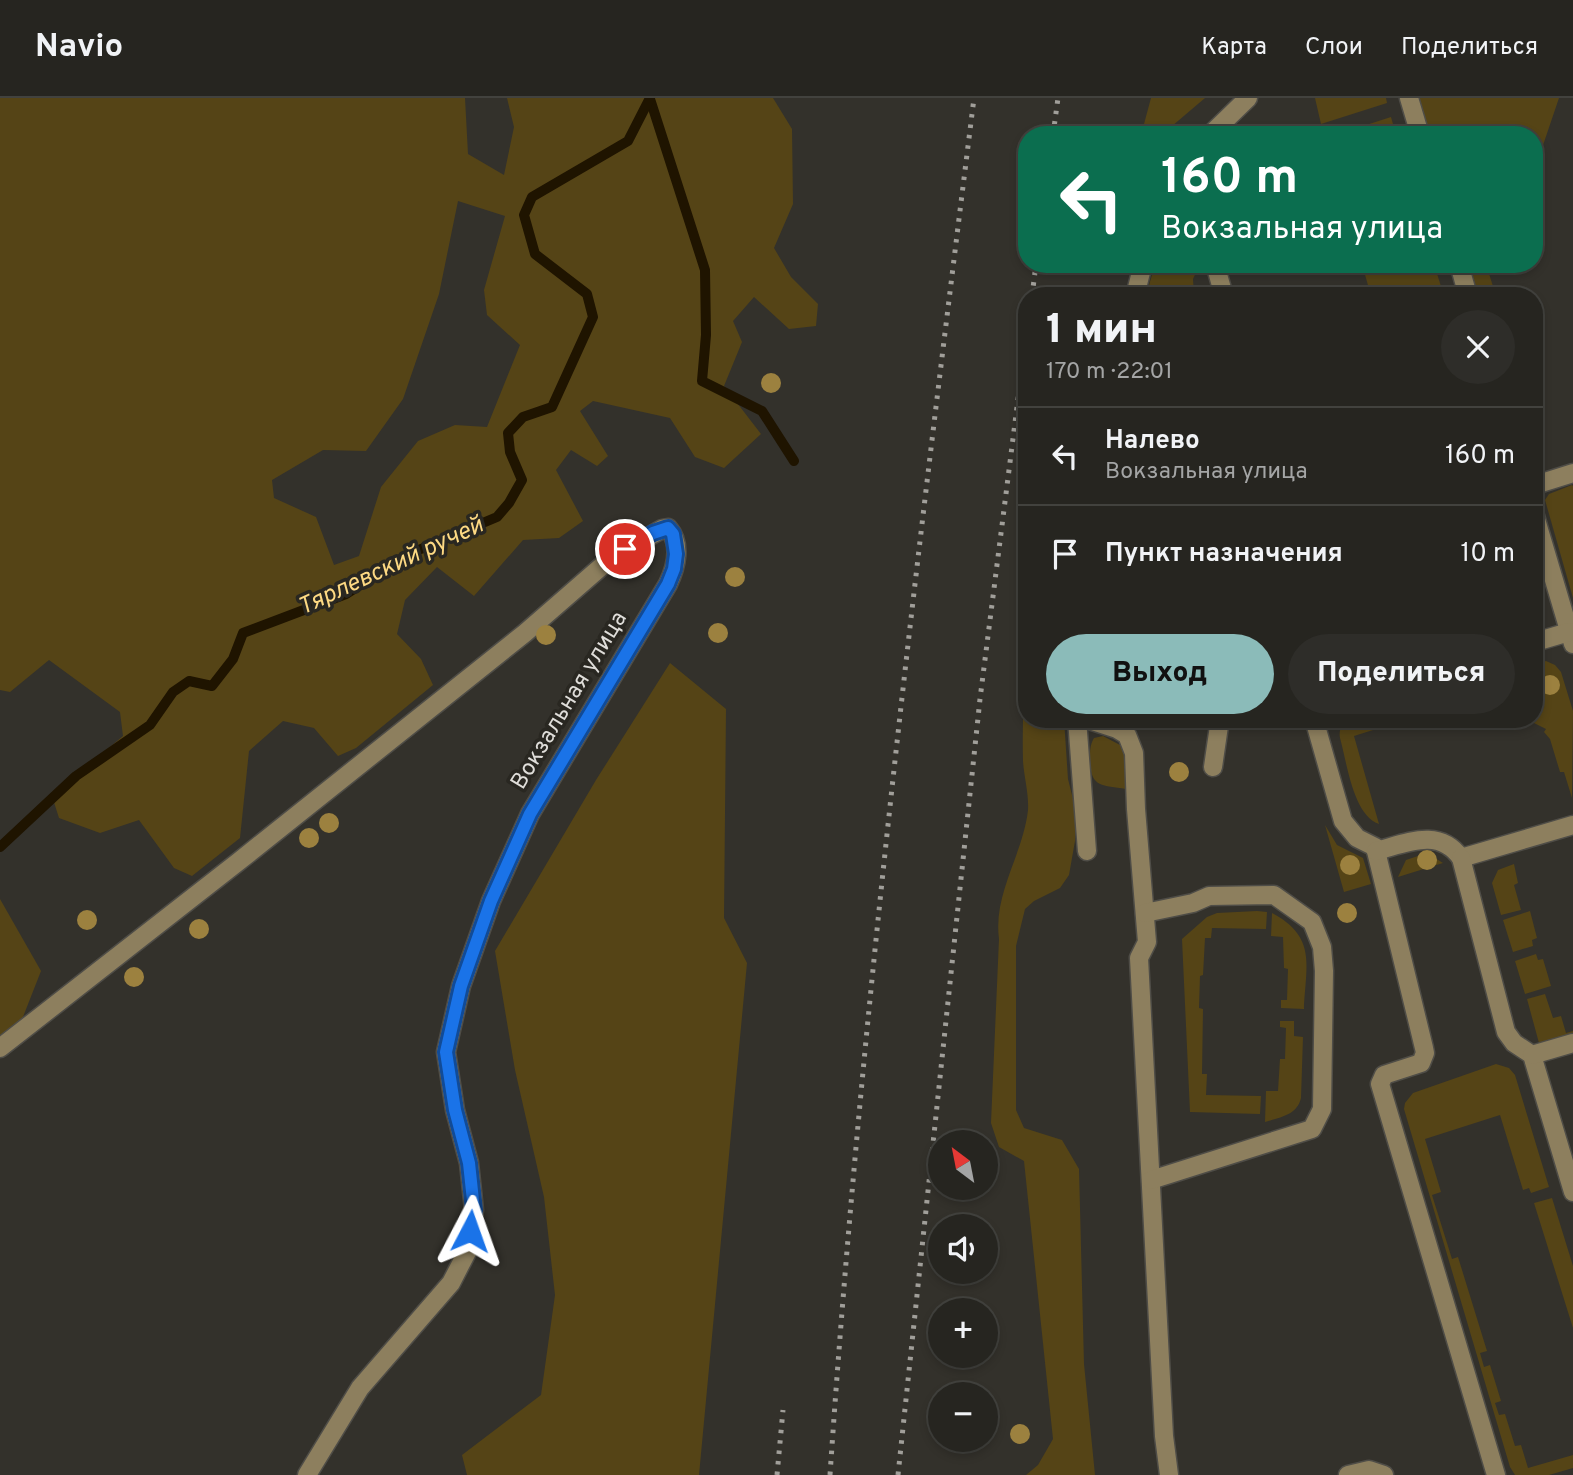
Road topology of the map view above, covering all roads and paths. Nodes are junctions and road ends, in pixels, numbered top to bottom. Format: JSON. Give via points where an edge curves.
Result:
{"nodes":[{"id":1,"x":1248,"y":98,"type":"edge"},
{"id":2,"x":1409,"y":98,"type":"edge"},
{"id":3,"x":1219,"y":126,"type":"edge"},
{"id":4,"x":1417,"y":126,"type":"edge"},
{"id":5,"x":1573,"y":474,"type":"edge"},
{"id":6,"x":1543,"y":483,"type":"edge"},
{"id":7,"x":1543,"y":565,"type":"edge"},
{"id":8,"x":1571,"y":638,"type":"edge"},
{"id":9,"x":1543,"y":641,"type":"edge"},
{"id":10,"x":1077,"y":728,"type":"edge"},
{"id":11,"x":1114,"y":728,"type":"edge"},
{"id":12,"x":1219,"y":728,"type":"edge"},
{"id":13,"x":1317,"y":728,"type":"edge"},
{"id":14,"x":1213,"y":767,"type":"dead end"},
{"id":15,"x":1573,"y":825,"type":"edge"},
{"id":16,"x":1087,"y":851,"type":"dead end"},
{"id":17,"x":1376,"y":851,"type":"junction"},
{"id":18,"x":1461,"y":858,"type":"junction"},
{"id":19,"x":1145,"y":912,"type":"junction"},
{"id":20,"x":1573,"y":1043,"type":"edge"},
{"id":21,"x":0,"y":1048,"type":"edge"},
{"id":22,"x":1532,"y":1055,"type":"junction"},
{"id":23,"x":1151,"y":1180,"type":"junction"},
{"id":24,"x":1573,"y":1192,"type":"edge"},
{"id":25,"x":307,"y":1475,"type":"edge"},
{"id":26,"x":1168,"y":1475,"type":"edge"},
{"id":27,"x":1348,"y":1475,"type":"edge"},
{"id":28,"x":1384,"y":1475,"type":"edge"},
{"id":29,"x":1496,"y":1475,"type":"edge"}],
"edges":[{"from":1,"to":3,"type":"street"},
{"from":2,"to":4,"type":"street"},
{"from":5,"to":6,"type":"street"},
{"from":7,"to":8,"type":"street"},
{"from":8,"to":9,"type":"street"},
{"from":10,"to":16,"type":"street"},
{"from":11,"to":19,"type":"street","via":[[1127,735],[1134,753]]},
{"from":12,"to":14,"type":"street"},
{"from":13,"to":17,"type":"street","via":[[1343,821],[1352,834]]},
{"from":15,"to":18,"type":"street"},
{"from":17,"to":18,"type":"street","via":[[1428,838],[1449,845]]},
{"from":17,"to":29,"type":"street","via":[[1425,1053],[1421,1063],[1384,1075],[1380,1084]]},
{"from":18,"to":22,"type":"street","via":[[1506,1032]]},
{"from":19,"to":23,"type":"street","via":[[1147,942],[1139,958]]},
{"from":19,"to":23,"type":"street","via":[[1209,896],[1274,895],[1312,922],[1322,947],[1324,971],[1322,1109],[1312,1129]]},
{"from":20,"to":22,"type":"street"},
{"from":21,"to":25,"type":"street","name":"Вокзальная улица","via":[[514,641],[610,559],[662,529],[673,534],[676,554],[668,584],[530,814],[491,901],[461,986],[446,1052],[474,1210],[467,1252],[451,1283],[360,1388]]},
{"from":22,"to":24,"type":"street"},
{"from":23,"to":26,"type":"street"},
{"from":27,"to":28,"type":"street","via":[[1369,1469]]}]}
